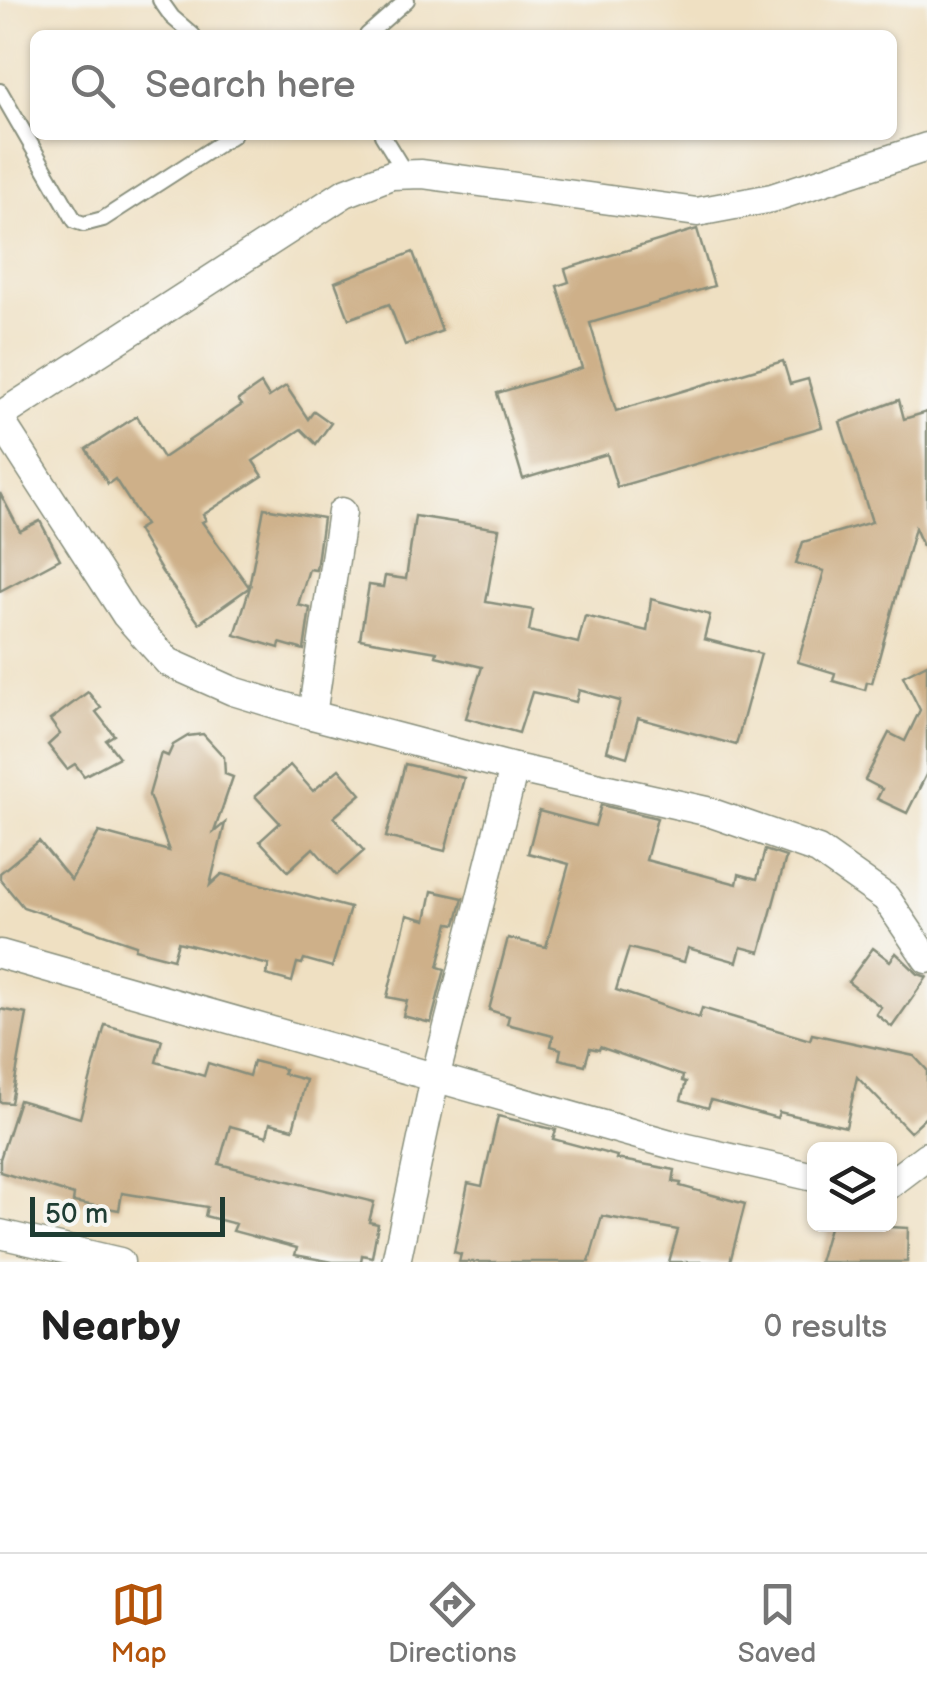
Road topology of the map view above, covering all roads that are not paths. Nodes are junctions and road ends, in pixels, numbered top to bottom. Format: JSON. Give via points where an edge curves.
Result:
{"nodes":[{"id":1,"x":160,"y":0,"type":"edge"},
{"id":2,"x":408,"y":0,"type":"edge"},
{"id":3,"x":187,"y":30,"type":"edge"},
{"id":4,"x":373,"y":30,"type":"edge"},
{"id":5,"x":0,"y":91,"type":"edge"},
{"id":6,"x":225,"y":140,"type":"edge"},
{"id":7,"x":385,"y":140,"type":"edge"},
{"id":8,"x":927,"y":147,"type":"edge"},
{"id":9,"x":406,"y":174,"type":"junction"},
{"id":10,"x":0,"y":418,"type":"edge"},
{"id":11,"x":342,"y":512,"type":"dead end"},
{"id":12,"x":312,"y":715,"type":"junction"},
{"id":13,"x":514,"y":768,"type":"junction"},
{"id":14,"x":0,"y":954,"type":"edge"},
{"id":15,"x":927,"y":960,"type":"edge"},
{"id":16,"x":435,"y":1078,"type":"junction"},
{"id":17,"x":927,"y":1156,"type":"edge"},
{"id":18,"x":807,"y":1175,"type":"edge"},
{"id":19,"x":897,"y":1179,"type":"edge"},
{"id":20,"x":0,"y":1234,"type":"edge"},
{"id":21,"x":120,"y":1262,"type":"edge"},
{"id":22,"x":396,"y":1262,"type":"edge"}],
"edges":[{"from":1,"to":3,"type":"lane"},
{"from":2,"to":4,"type":"lane"},
{"from":5,"to":6,"type":"lane","via":[[75,221],[84,224],[103,220]]},
{"from":7,"to":9,"type":"lane"},
{"from":8,"to":9,"type":"street","via":[[772,198],[697,212]]},
{"from":9,"to":10,"type":"street","via":[[344,194]]},
{"from":10,"to":12,"type":"street","via":[[126,615],[168,662]]},
{"from":11,"to":12,"type":"street"},
{"from":12,"to":13,"type":"street"},
{"from":13,"to":15,"type":"street","via":[[706,811],[818,850],[886,898]]},
{"from":13,"to":16,"type":"street"},
{"from":14,"to":16,"type":"street"},
{"from":16,"to":18,"type":"street"},
{"from":16,"to":22,"type":"street"},
{"from":17,"to":19,"type":"street"},
{"from":20,"to":21,"type":"street"}]}
